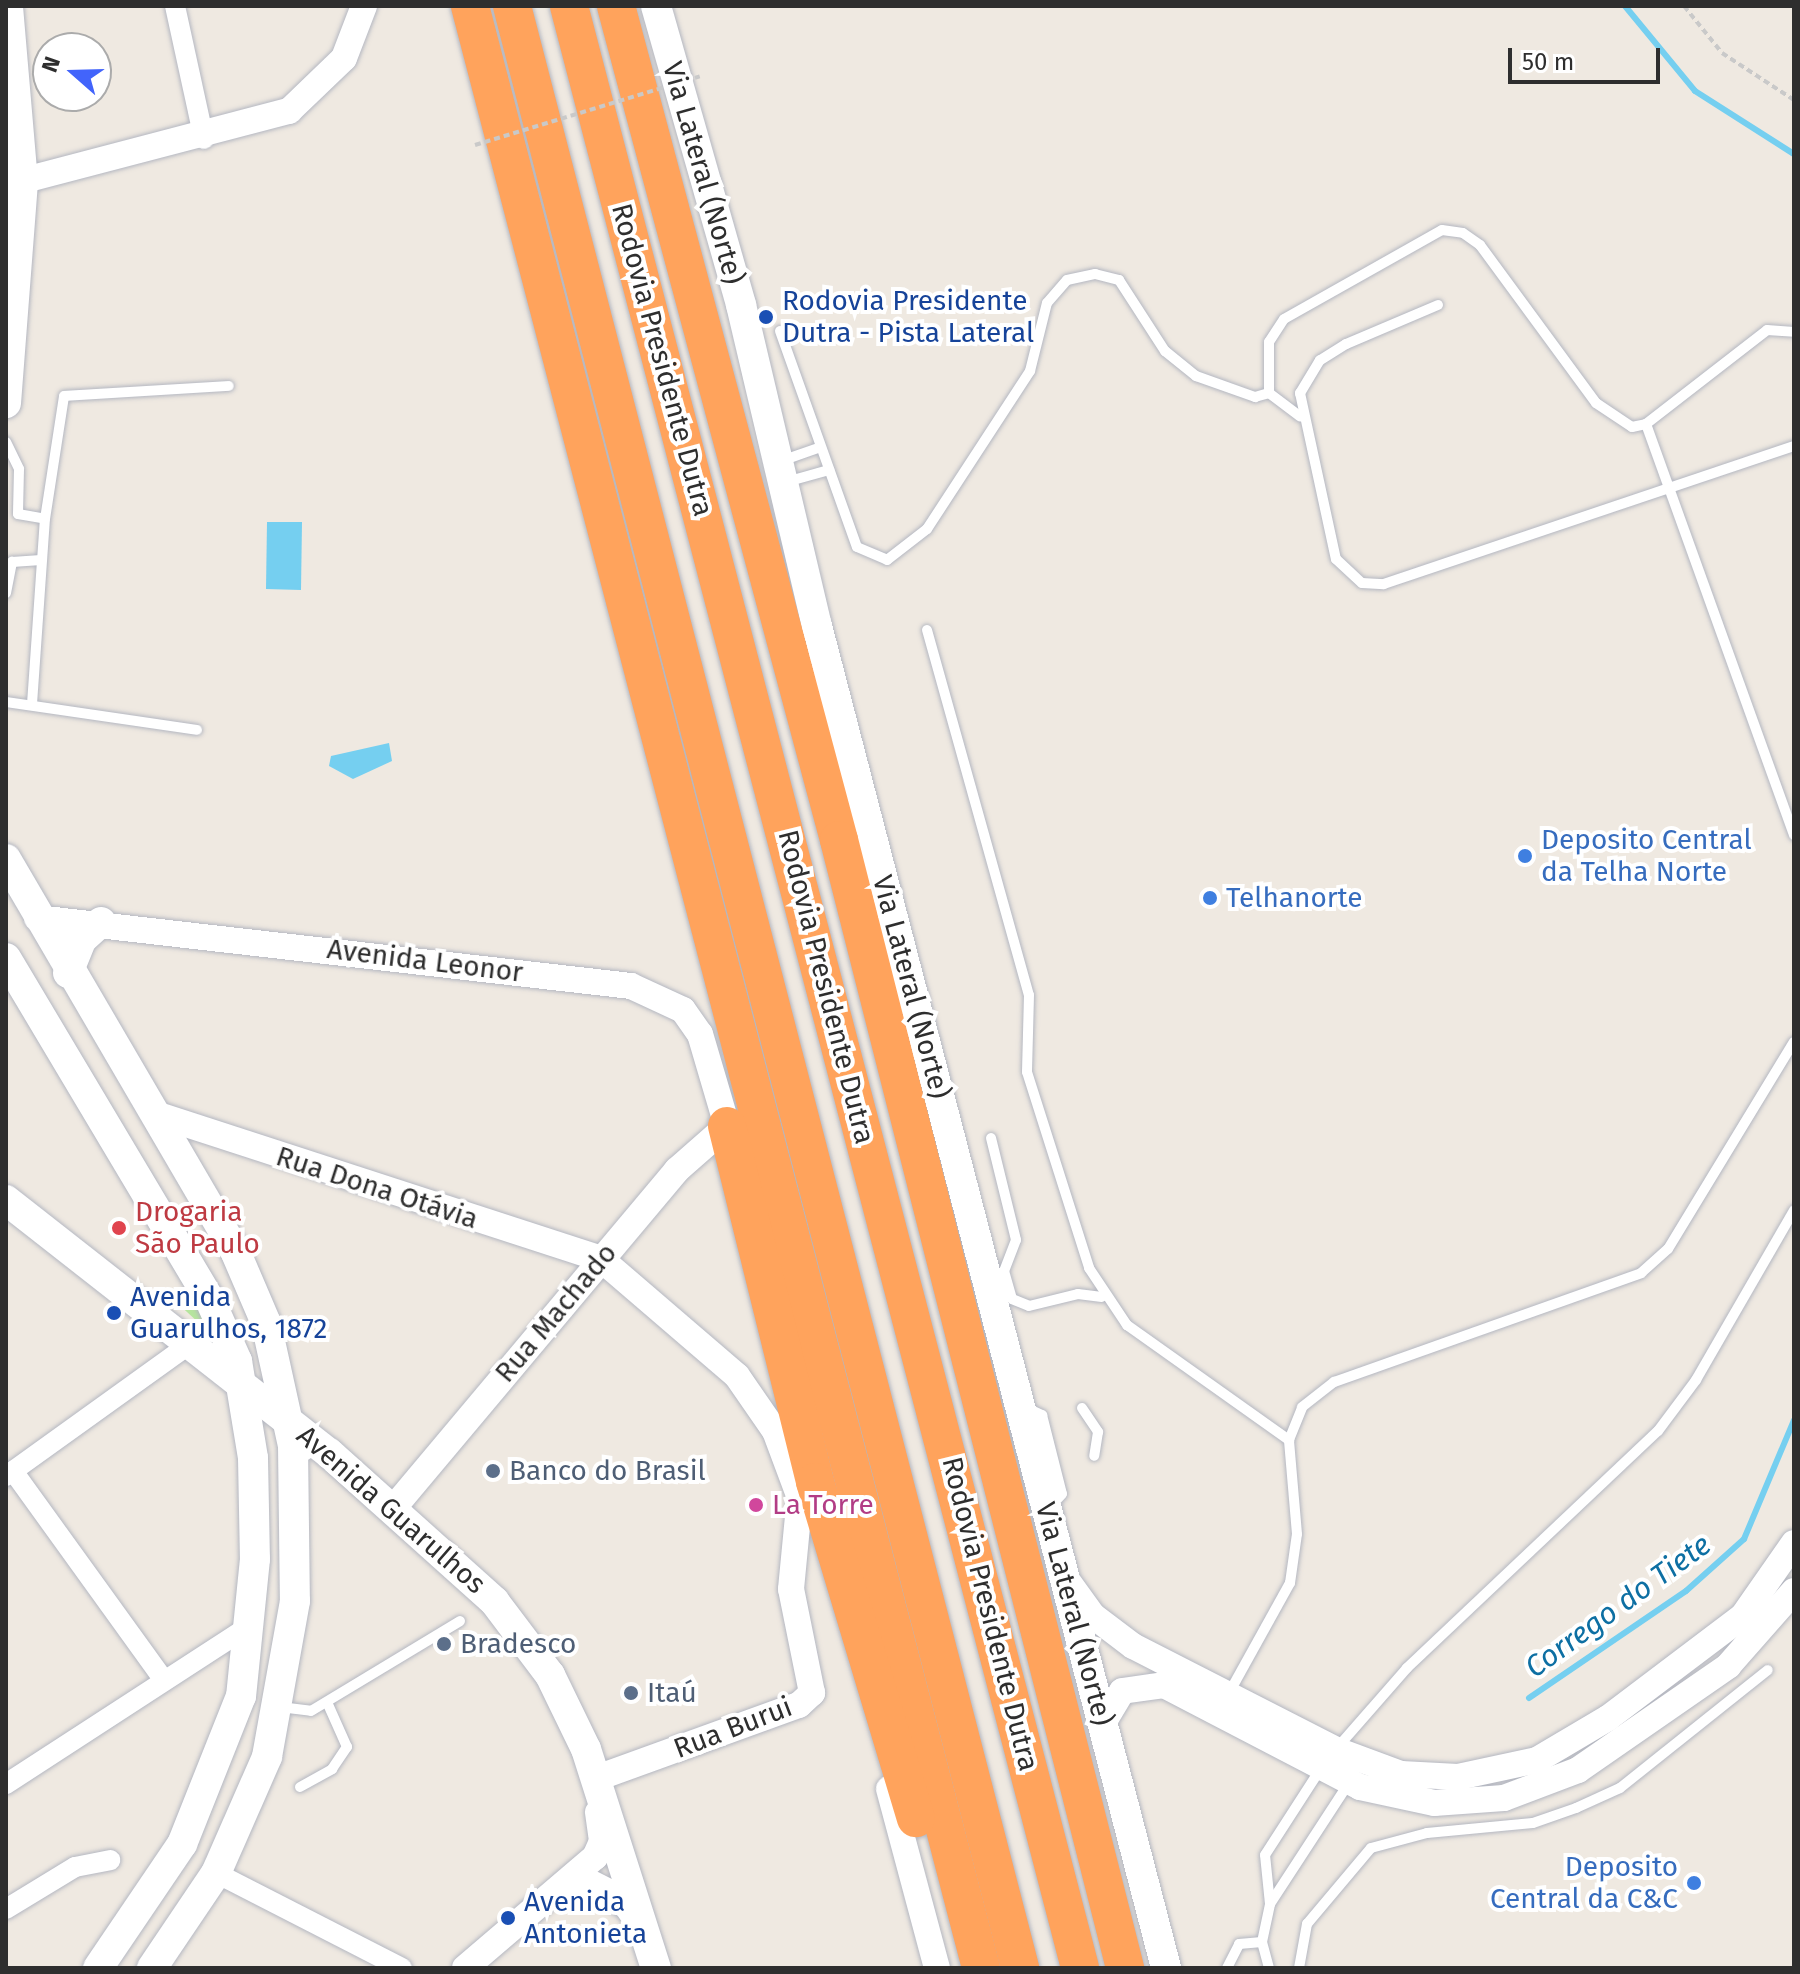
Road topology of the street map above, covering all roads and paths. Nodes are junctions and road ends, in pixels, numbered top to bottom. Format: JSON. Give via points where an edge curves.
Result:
{"nodes":[{"id":1,"x":8,"y":6,"type":"edge"},
{"id":2,"x":175,"y":6,"type":"edge"},
{"id":3,"x":364,"y":6,"type":"edge"},
{"id":4,"x":470,"y":6,"type":"edge"},
{"id":5,"x":488,"y":6,"type":"edge"},
{"id":6,"x":512,"y":6,"type":"edge"},
{"id":7,"x":569,"y":6,"type":"edge"},
{"id":8,"x":616,"y":6,"type":"edge"},
{"id":9,"x":656,"y":6,"type":"edge"},
{"id":10,"x":1684,"y":6,"type":"edge"},
{"id":11,"x":700,"y":76,"type":"dead end"},
{"id":12,"x":1794,"y":100,"type":"edge"},
{"id":13,"x":204,"y":139,"type":"junction"},
{"id":14,"x":475,"y":145,"type":"dead end"},
{"id":15,"x":14,"y":184,"type":"edge"},
{"id":16,"x":1438,"y":305,"type":"dead end"},
{"id":17,"x":780,"y":331,"type":"dead end"},
{"id":18,"x":1794,"y":332,"type":"edge"},
{"id":19,"x":608,"y":369,"type":"junction"},
{"id":20,"x":229,"y":386,"type":"dead end"},
{"id":21,"x":1269,"y":393,"type":"junction"},
{"id":22,"x":6,"y":403,"type":"edge"},
{"id":23,"x":1300,"y":416,"type":"junction"},
{"id":24,"x":1646,"y":424,"type":"junction"},
{"id":25,"x":6,"y":442,"type":"edge"},
{"id":26,"x":1794,"y":446,"type":"edge"},
{"id":27,"x":821,"y":447,"type":"junction"},
{"id":28,"x":829,"y":470,"type":"junction"},
{"id":29,"x":781,"y":472,"type":"junction"},
{"id":30,"x":1673,"y":489,"type":"junction"},
{"id":31,"x":45,"y":519,"type":"junction"},
{"id":32,"x":41,"y":560,"type":"junction"},
{"id":33,"x":6,"y":593,"type":"edge"},
{"id":34,"x":927,"y":630,"type":"dead end"},
{"id":35,"x":6,"y":702,"type":"edge"},
{"id":36,"x":32,"y":704,"type":"junction"},
{"id":37,"x":197,"y":730,"type":"dead end"},
{"id":38,"x":1794,"y":835,"type":"edge"},
{"id":39,"x":6,"y":859,"type":"edge"},
{"id":40,"x":6,"y":902,"type":"edge"},
{"id":41,"x":37,"y":918,"type":"junction"},
{"id":42,"x":101,"y":922,"type":"junction"},
{"id":43,"x":6,"y":958,"type":"edge"},
{"id":44,"x":68,"y":973,"type":"junction"},
{"id":45,"x":1794,"y":1042,"type":"edge"},
{"id":46,"x":155,"y":1114,"type":"junction"},
{"id":47,"x":727,"y":1126,"type":"junction"},
{"id":48,"x":991,"y":1138,"type":"dead end"},
{"id":49,"x":6,"y":1200,"type":"edge"},
{"id":50,"x":212,"y":1210,"type":"junction"},
{"id":51,"x":1794,"y":1210,"type":"edge"},
{"id":52,"x":178,"y":1248,"type":"junction"},
{"id":53,"x":601,"y":1259,"type":"junction"},
{"id":54,"x":1102,"y":1297,"type":"junction"},
{"id":55,"x":187,"y":1346,"type":"junction"},
{"id":56,"x":973,"y":1358,"type":"junction"},
{"id":57,"x":244,"y":1390,"type":"junction"},
{"id":58,"x":1082,"y":1408,"type":"dead end"},
{"id":59,"x":300,"y":1437,"type":"junction"},
{"id":60,"x":1289,"y":1440,"type":"junction"},
{"id":61,"x":1094,"y":1456,"type":"dead end"},
{"id":62,"x":253,"y":1458,"type":"junction"},
{"id":63,"x":9,"y":1474,"type":"edge"},
{"id":64,"x":1068,"y":1480,"type":"dead end"},
{"id":65,"x":800,"y":1496,"type":"junction"},
{"id":66,"x":1053,"y":1502,"type":"junction"},
{"id":67,"x":393,"y":1509,"type":"junction"},
{"id":68,"x":1794,"y":1543,"type":"edge"},
{"id":69,"x":255,"y":1559,"type":"junction"},
{"id":70,"x":1061,"y":1570,"type":"junction"},
{"id":71,"x":1794,"y":1591,"type":"edge"},
{"id":72,"x":295,"y":1601,"type":"junction"},
{"id":73,"x":460,"y":1621,"type":"dead end"},
{"id":74,"x":252,"y":1624,"type":"junction"},
{"id":75,"x":211,"y":1654,"type":"junction"},
{"id":76,"x":249,"y":1667,"type":"junction"},
{"id":77,"x":1768,"y":1670,"type":"dead end"},
{"id":78,"x":161,"y":1676,"type":"junction"},
{"id":79,"x":1229,"y":1693,"type":"junction"},
{"id":80,"x":327,"y":1702,"type":"junction"},
{"id":81,"x":280,"y":1707,"type":"junction"},
{"id":82,"x":1103,"y":1723,"type":"junction"},
{"id":83,"x":586,"y":1749,"type":"junction"},
{"id":84,"x":1329,"y":1759,"type":"junction"},
{"id":85,"x":597,"y":1778,"type":"junction"},
{"id":86,"x":1349,"y":1783,"type":"junction"},
{"id":87,"x":6,"y":1784,"type":"edge"},
{"id":88,"x":300,"y":1787,"type":"dead end"},
{"id":89,"x":110,"y":1860,"type":"dead end"},
{"id":90,"x":216,"y":1873,"type":"junction"},
{"id":91,"x":577,"y":1878,"type":"junction"},
{"id":92,"x":1270,"y":1904,"type":"junction"},
{"id":93,"x":6,"y":1909,"type":"edge"},
{"id":94,"x":646,"y":1931,"type":"junction"},
{"id":95,"x":1262,"y":1942,"type":"junction"},
{"id":96,"x":98,"y":1968,"type":"edge"},
{"id":97,"x":152,"y":1968,"type":"edge"},
{"id":98,"x":402,"y":1968,"type":"edge"},
{"id":99,"x":465,"y":1968,"type":"edge"},
{"id":100,"x":656,"y":1968,"type":"edge"},
{"id":101,"x":937,"y":1968,"type":"edge"},
{"id":102,"x":967,"y":1968,"type":"edge"},
{"id":103,"x":981,"y":1968,"type":"edge"},
{"id":104,"x":1020,"y":1968,"type":"edge"},
{"id":105,"x":1080,"y":1968,"type":"edge"},
{"id":106,"x":1099,"y":1968,"type":"edge"},
{"id":107,"x":1125,"y":1968,"type":"edge"},
{"id":108,"x":1166,"y":1968,"type":"edge"},
{"id":109,"x":1227,"y":1968,"type":"edge"},
{"id":110,"x":1269,"y":1968,"type":"edge"},
{"id":111,"x":1299,"y":1968,"type":"edge"}],
"edges":[{"from":1,"to":15,"type":"main road"},
{"from":2,"to":13,"type":"street"},
{"from":3,"to":13,"type":"street","via":[[344,58],[311,97],[271,120]]},
{"from":4,"to":103,"type":"highway"},
{"from":5,"to":19,"type":"highway","via":[[562,271],[588,343]]},
{"from":6,"to":19,"type":"highway","name":"Rodovia Presidente Dutra"},
{"from":7,"to":105,"type":"highway","name":"Rodovia Presidente Dutra"},
{"from":8,"to":56,"type":"highway","name":"Rodovia Presidente Dutra"},
{"from":9,"to":29,"type":"main road","name":"Via Lateral (Norte)"},
{"from":10,"to":12,"type":"path","via":[[1722,53]]},
{"from":11,"to":14,"type":"path","bridge":true},
{"from":13,"to":15,"type":"street"},
{"from":15,"to":22,"type":"main road"},
{"from":16,"to":23,"type":"lane","via":[[1320,360],[1305,379]]},
{"from":17,"to":27,"type":"lane"},
{"from":18,"to":24,"type":"lane","via":[[1767,330]]},
{"from":19,"to":104,"type":"highway","name":"Rodovia Presidente Dutra"},
{"from":20,"to":31,"type":"lane","via":[[64,396]]},
{"from":21,"to":23,"type":"lane"},
{"from":21,"to":24,"type":"lane","via":[[1269,342],[1284,319],[1442,230],[1480,245],[1596,403],[1616,422]]},
{"from":21,"to":28,"type":"lane","via":[[1238,396],[1196,376],[1165,351],[1119,280],[1095,274],[1067,280],[1047,303],[1030,371],[927,529],[897,556],[876,560],[857,547]]},
{"from":23,"to":30,"type":"lane","via":[[1336,559],[1362,583],[1384,584]]},
{"from":24,"to":30,"type":"lane"},
{"from":25,"to":31,"type":"lane","via":[[19,469],[18,514]]},
{"from":26,"to":30,"type":"lane"},
{"from":27,"to":28,"type":"lane"},
{"from":27,"to":29,"type":"lane"},
{"from":28,"to":29,"type":"lane"},
{"from":29,"to":66,"type":"main road","name":"Via Lateral (Norte)","via":[[1037,1411]]},
{"from":30,"to":38,"type":"lane"},
{"from":31,"to":32,"type":"lane"},
{"from":32,"to":33,"type":"lane","via":[[12,562]]},
{"from":32,"to":36,"type":"lane"},
{"from":34,"to":54,"type":"lane","via":[[1029,995],[1027,1072]]},
{"from":35,"to":36,"type":"lane"},
{"from":36,"to":37,"type":"lane"},
{"from":39,"to":41,"type":"main road"},
{"from":40,"to":41,"type":"main road"},
{"from":41,"to":42,"type":"street","name":"Avenida Leonor"},
{"from":41,"to":44,"type":"main road"},
{"from":42,"to":44,"type":"main road","via":[[81,940]]},
{"from":42,"to":47,"type":"street","name":"Avenida Leonor","via":[[658,994],[700,1034]]},
{"from":43,"to":52,"type":"main road"},
{"from":44,"to":46,"type":"main road"},
{"from":45,"to":60,"type":"lane","via":[[1668,1249],[1641,1273],[1334,1382],[1302,1407]]},
{"from":46,"to":50,"type":"main road"},
{"from":46,"to":53,"type":"street","name":"Rua Dona Otávia"},
{"from":47,"to":53,"type":"street","name":"Rua Machado","via":[[696,1149]]},
{"from":47,"to":102,"type":"highway","via":[[815,1482]]},
{"from":48,"to":54,"type":"lane","via":[[1016,1240],[1004,1271],[1012,1299],[1029,1306],[1078,1294]]},
{"from":49,"to":55,"type":"main road","name":"Avenida Guarulhos"},
{"from":50,"to":52,"type":"main road","via":[[204,1249]]},
{"from":50,"to":59,"type":"main road","via":[[261,1311]]},
{"from":51,"to":84,"type":"lane","via":[[1696,1380],[1658,1431],[1407,1668]]},
{"from":52,"to":57,"type":"main road","via":[[222,1325]]},
{"from":53,"to":65,"type":"street","via":[[737,1376],[775,1431]]},
{"from":53,"to":67,"type":"street","name":"Rua Machado"},
{"from":54,"to":60,"type":"lane","via":[[1147,1341]]},
{"from":55,"to":57,"type":"main road","name":"Avenida Guarulhos"},
{"from":55,"to":63,"type":"street"},
{"from":56,"to":106,"type":"highway","via":[[970,1443]]},
{"from":56,"to":107,"type":"highway","name":"Rodovia Presidente Dutra"},
{"from":57,"to":59,"type":"main road","name":"Avenida Guarulhos"},
{"from":57,"to":62,"type":"main road"},
{"from":58,"to":61,"type":"lane","via":[[1098,1432]]},
{"from":59,"to":62,"type":"main road"},
{"from":59,"to":67,"type":"main road","name":"Avenida Guarulhos"},
{"from":59,"to":72,"type":"main road"},
{"from":60,"to":79,"type":"lane","via":[[1297,1534],[1290,1583]]},
{"from":62,"to":69,"type":"main road"},
{"from":63,"to":78,"type":"street"},
{"from":64,"to":66,"type":"lane"},
{"from":65,"to":85,"type":"street","name":"Rua Burui","via":[[791,1589],[812,1693],[799,1705]]},
{"from":65,"to":101,"type":"street","via":[[859,1676]]},
{"from":66,"to":70,"type":"main road","name":"Via Lateral (Norte)"},
{"from":67,"to":83,"type":"main road","name":"Avenida Guarulhos","via":[[522,1634]]},
{"from":68,"to":84,"type":"street","via":[[1767,1588],[1712,1645],[1537,1760],[1481,1776],[1414,1776]]},
{"from":69,"to":72,"type":"main road","via":[[282,1571]]},
{"from":69,"to":74,"type":"main road"},
{"from":70,"to":79,"type":"street","via":[[1110,1632]]},
{"from":70,"to":82,"type":"main road","name":"Via Lateral (Norte)"},
{"from":71,"to":86,"type":"street","via":[[1728,1666],[1548,1784],[1459,1803]]},
{"from":72,"to":81,"type":"main road"},
{"from":73,"to":80,"type":"lane"},
{"from":74,"to":75,"type":"street"},
{"from":74,"to":76,"type":"main road"},
{"from":75,"to":76,"type":"street"},
{"from":75,"to":78,"type":"street"},
{"from":76,"to":96,"type":"main road","via":[[182,1844]]},
{"from":77,"to":111,"type":"lane","via":[[1620,1788],[1576,1808],[1533,1823],[1427,1833],[1371,1848],[1307,1924]]},
{"from":78,"to":87,"type":"street"},
{"from":79,"to":84,"type":"street"},
{"from":80,"to":81,"type":"lane","via":[[300,1713]]},
{"from":80,"to":88,"type":"lane","via":[[347,1747],[332,1769]]},
{"from":81,"to":90,"type":"main road","via":[[252,1798]]},
{"from":82,"to":84,"type":"street","via":[[1122,1691],[1164,1685]]},
{"from":82,"to":108,"type":"main road","name":"Via Lateral (Norte)"},
{"from":83,"to":85,"type":"main road","name":"Avenida Guarulhos"},
{"from":83,"to":91,"type":"street","via":[[602,1841]]},
{"from":84,"to":86,"type":"street"},
{"from":84,"to":92,"type":"lane","via":[[1265,1855]]},
{"from":85,"to":94,"type":"main road","name":"Avenida Guarulhos"},
{"from":86,"to":92,"type":"lane"},
{"from":89,"to":93,"type":"street","via":[[60,1874]]},
{"from":90,"to":97,"type":"main road"},
{"from":90,"to":98,"type":"street"},
{"from":91,"to":94,"type":"main road","via":[[628,1904]]},
{"from":91,"to":99,"type":"street"},
{"from":92,"to":95,"type":"lane"},
{"from":94,"to":100,"type":"main road","name":"Avenida Guarulhos"},
{"from":95,"to":109,"type":"lane","via":[[1239,1944]]},
{"from":95,"to":110,"type":"lane"}]}
